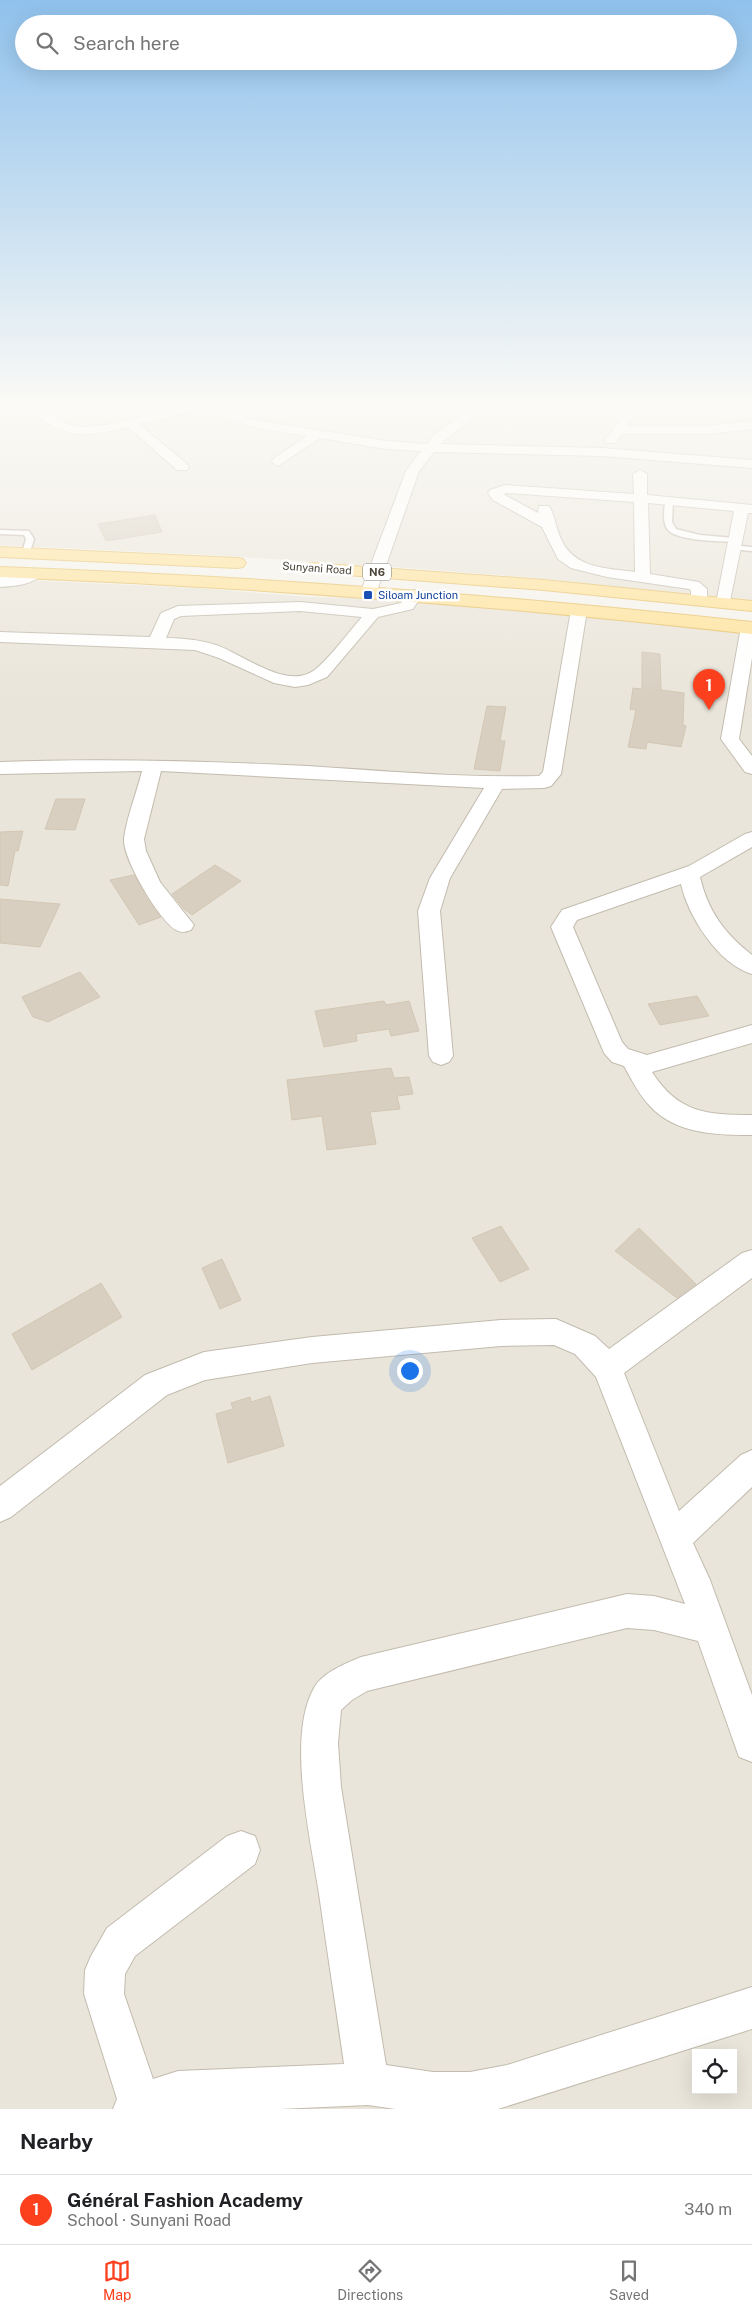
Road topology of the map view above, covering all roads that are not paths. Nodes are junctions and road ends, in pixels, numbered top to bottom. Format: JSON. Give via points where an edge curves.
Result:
{"nodes":[{"id":1,"x":401,"y":501,"type":"edge"},
{"id":2,"x":507,"y":501,"type":"edge"},
{"id":3,"x":543,"y":501,"type":"edge"},
{"id":4,"x":640,"y":501,"type":"edge"},
{"id":5,"x":669,"y":501,"type":"edge"},
{"id":6,"x":674,"y":501,"type":"edge"},
{"id":7,"x":747,"y":508,"type":"edge"},
{"id":8,"x":547,"y":524,"type":"junction"},
{"id":9,"x":0,"y":532,"type":"edge"},
{"id":10,"x":734,"y":543,"type":"junction"},
{"id":11,"x":752,"y":549,"type":"edge"},
{"id":12,"x":0,"y":552,"type":"edge"},
{"id":13,"x":26,"y":553,"type":"junction"},
{"id":14,"x":256,"y":565,"type":"dead end"},
{"id":15,"x":295,"y":567,"type":"dead end"},
{"id":16,"x":0,"y":572,"type":"edge"},
{"id":17,"x":375,"y":572,"type":"junction"},
{"id":18,"x":36,"y":573,"type":"junction"},
{"id":19,"x":643,"y":576,"type":"junction"},
{"id":20,"x":0,"y":582,"type":"edge"},
{"id":21,"x":369,"y":591,"type":"junction"},
{"id":22,"x":414,"y":595,"type":"junction"},
{"id":23,"x":699,"y":600,"type":"junction"},
{"id":24,"x":724,"y":603,"type":"junction"},
{"id":25,"x":752,"y":606,"type":"edge"},
{"id":26,"x":580,"y":610,"type":"junction"},
{"id":27,"x":373,"y":614,"type":"junction"},
{"id":28,"x":750,"y":627,"type":"edge"},
{"id":29,"x":0,"y":637,"type":"edge"},
{"id":30,"x":156,"y":643,"type":"junction"},
{"id":31,"x":153,"y":766,"type":"junction"},
{"id":32,"x":0,"y":768,"type":"edge"},
{"id":33,"x":752,"y":768,"type":"edge"},
{"id":34,"x":496,"y":782,"type":"junction"},
{"id":35,"x":752,"y":838,"type":"edge"},
{"id":36,"x":689,"y":874,"type":"junction"},
{"id":37,"x":183,"y":925,"type":"dead end"},
{"id":38,"x":752,"y":966,"type":"edge"},
{"id":39,"x":752,"y":1034,"type":"edge"},
{"id":40,"x":441,"y":1056,"type":"dead end"},
{"id":41,"x":634,"y":1062,"type":"junction"},
{"id":42,"x":752,"y":1125,"type":"edge"},
{"id":43,"x":752,"y":1262,"type":"edge"},
{"id":44,"x":606,"y":1368,"type":"junction"},
{"id":45,"x":752,"y":1466,"type":"edge"},
{"id":46,"x":0,"y":1506,"type":"edge"},
{"id":47,"x":674,"y":1538,"type":"junction"},
{"id":48,"x":710,"y":1628,"type":"junction"},
{"id":49,"x":752,"y":1744,"type":"edge"},
{"id":50,"x":241,"y":1850,"type":"dead end"},
{"id":51,"x":752,"y":2008,"type":"edge"},
{"id":52,"x":368,"y":2084,"type":"junction"},
{"id":53,"x":137,"y":2106,"type":"edge"}],
"edges":[{"from":1,"to":17,"type":"street"},
{"from":2,"to":8,"type":"street"},
{"from":3,"to":8,"type":"street"},
{"from":4,"to":19,"type":"street"},
{"from":5,"to":10,"type":"lane","via":[[669,527],[672,531]]},
{"from":6,"to":7,"type":"street"},
{"from":7,"to":10,"type":"street"},
{"from":8,"to":19,"type":"street","via":[[571,563],[594,570]]},
{"from":9,"to":13,"type":"lane","via":[[26,533],[30,539]]},
{"from":10,"to":11,"type":"lane"},
{"from":10,"to":24,"type":"street"},
{"from":12,"to":13,"type":"main road"},
{"from":13,"to":14,"type":"main road"},
{"from":15,"to":17,"type":"main road","name":"Sunyani Road","number":"N6"},
{"from":16,"to":18,"type":"main road","number":"N6"},
{"from":17,"to":21,"type":"street"},
{"from":17,"to":23,"type":"main road","name":"Sunyani Road","number":"N6"},
{"from":18,"to":20,"type":"street","via":[[19,581]]},
{"from":18,"to":21,"type":"main road","number":"N6"},
{"from":19,"to":23,"type":"street","via":[[694,585],[699,589]]},
{"from":21,"to":22,"type":"main road","number":"N6"},
{"from":22,"to":26,"type":"main road","number":"N6"},
{"from":22,"to":27,"type":"street","via":[[407,606]]},
{"from":23,"to":24,"type":"main road","name":"Sunyani Road","number":"N6"},
{"from":24,"to":25,"type":"main road","name":"Sunyani Road","number":"N6"},
{"from":26,"to":28,"type":"main road","number":"N6"},
{"from":26,"to":34,"type":"street","via":[[552,774],[538,784]]},
{"from":27,"to":30,"type":"street","via":[[307,607],[178,611],[168,616]]},
{"from":27,"to":30,"type":"street","via":[[320,673],[304,682],[275,678],[204,646]]},
{"from":28,"to":33,"type":"street","via":[[730,739]]},
{"from":29,"to":30,"type":"street"},
{"from":31,"to":32,"type":"street"},
{"from":31,"to":34,"type":"street"},
{"from":31,"to":37,"type":"street","via":[[134,847],[154,889]]},
{"from":34,"to":40,"type":"street","via":[[440,878],[430,911]]},
{"from":35,"to":36,"type":"street"},
{"from":36,"to":38,"type":"street","via":[[704,921],[722,944]]},
{"from":36,"to":41,"type":"street","via":[[569,915],[562,927],[612,1047],[620,1056]]},
{"from":39,"to":41,"type":"street","via":[[661,1061],[648,1064]]},
{"from":41,"to":42,"type":"street","via":[[659,1101],[680,1117],[723,1125]]},
{"from":43,"to":44,"type":"street"},
{"from":44,"to":46,"type":"street","via":[[584,1345],[556,1332],[501,1333],[312,1350],[204,1366],[156,1385]]},
{"from":44,"to":47,"type":"street"},
{"from":45,"to":47,"type":"street"},
{"from":47,"to":48,"type":"street"},
{"from":48,"to":49,"type":"street"},
{"from":48,"to":52,"type":"street","via":[[654,1613],[627,1610],[361,1675],[330,1696],[324,1706],[319,1749]]},
{"from":50,"to":53,"type":"street","via":[[121,1942],[105,1970],[104,1994]]},
{"from":51,"to":52,"type":"street","via":[[489,2090],[433,2094]]},
{"from":52,"to":53,"type":"street","via":[[178,2092]]}]}
